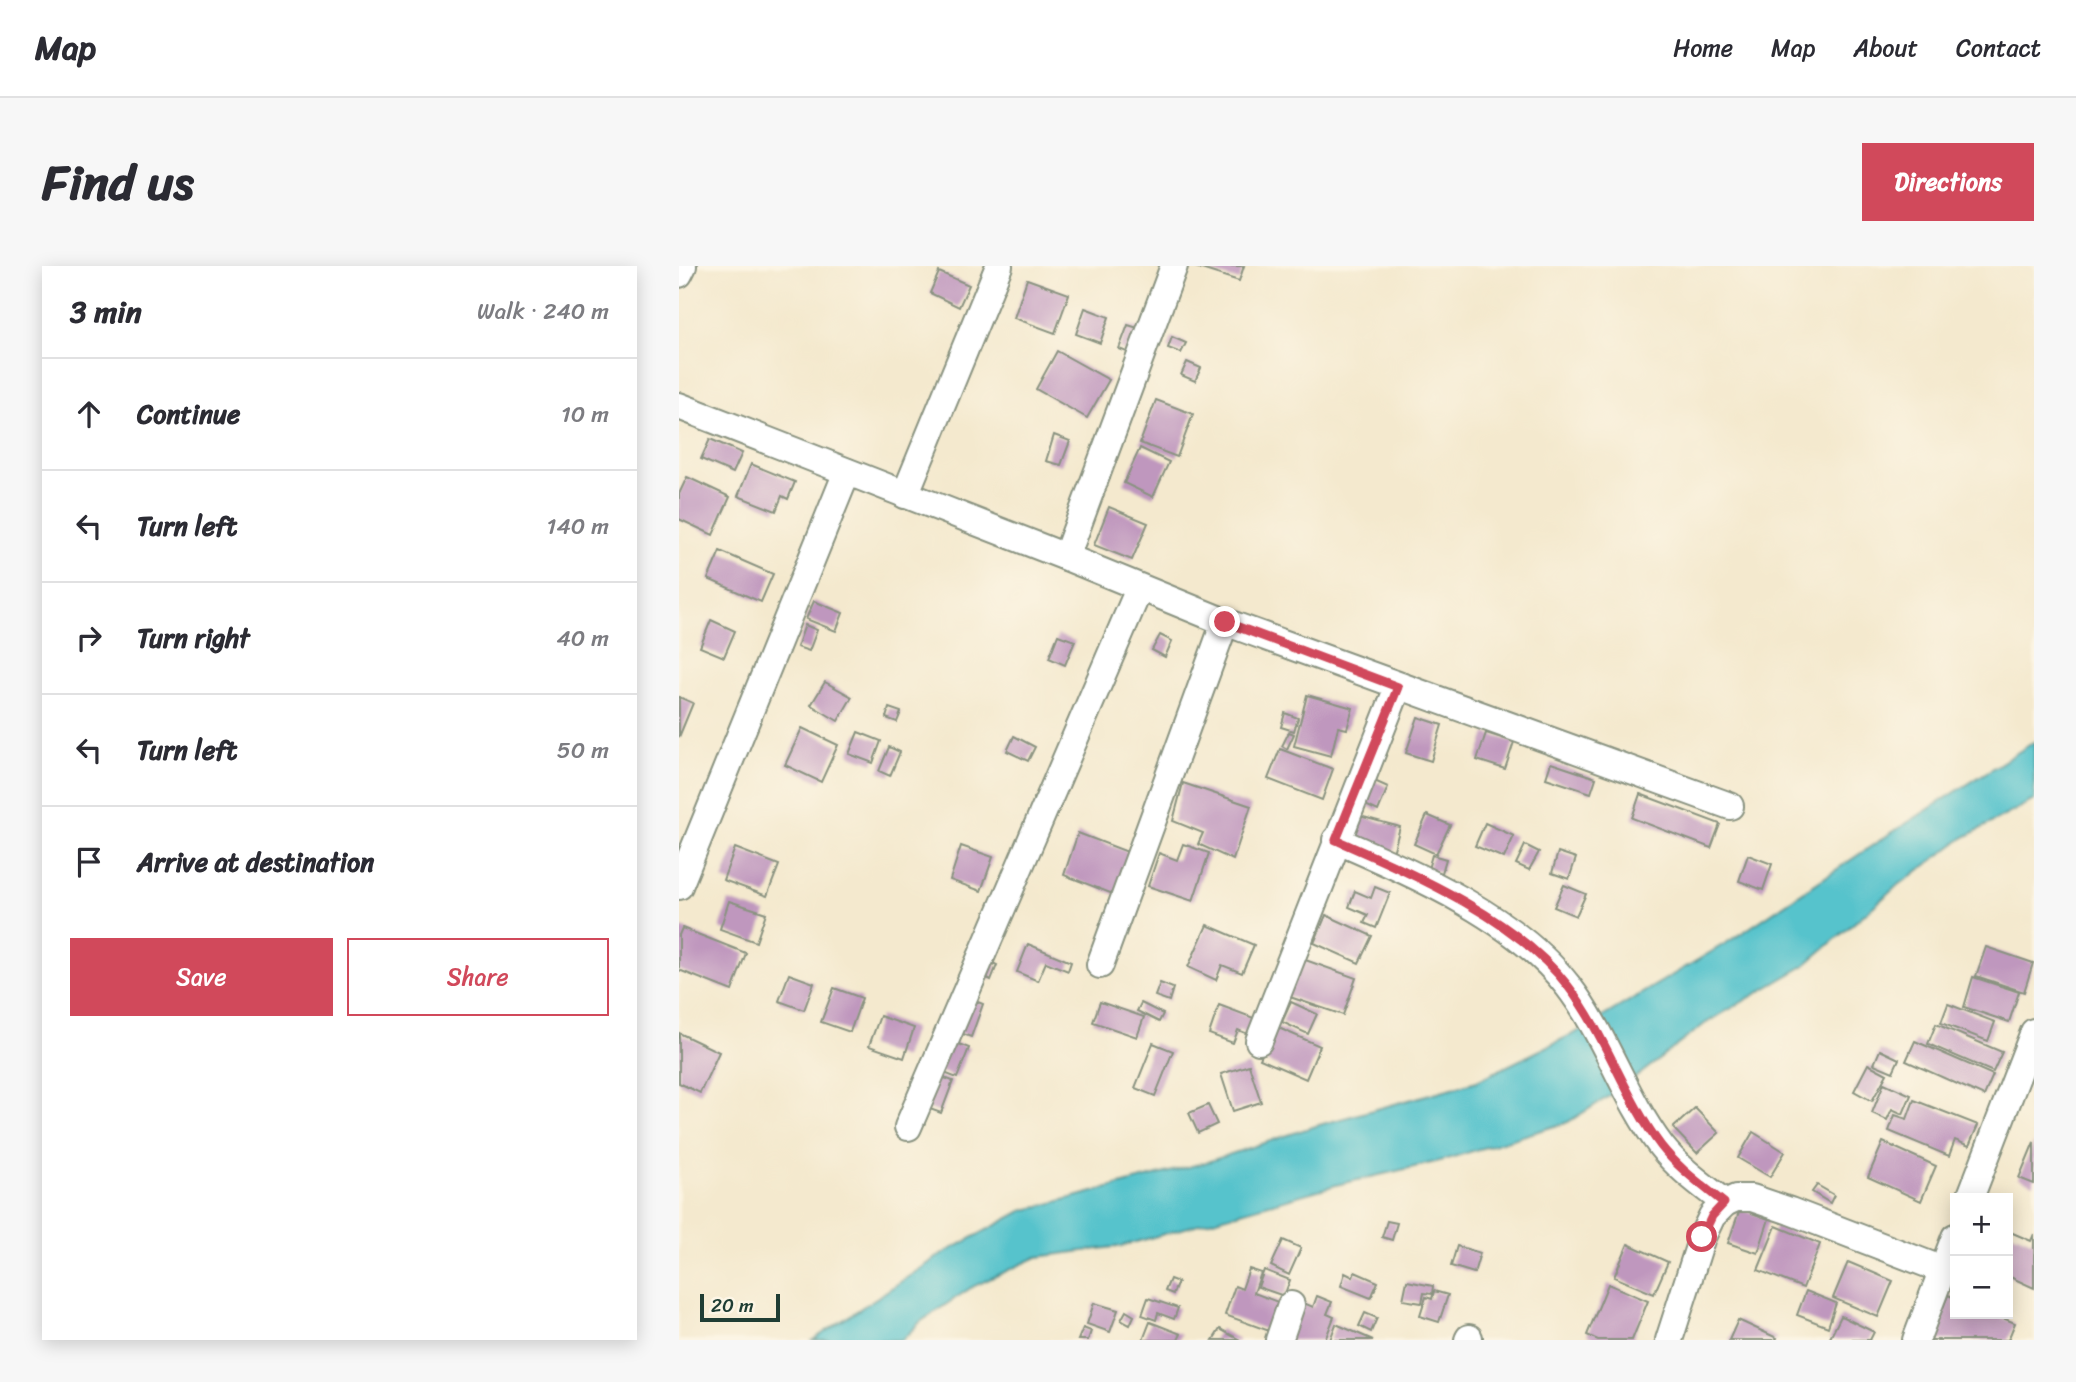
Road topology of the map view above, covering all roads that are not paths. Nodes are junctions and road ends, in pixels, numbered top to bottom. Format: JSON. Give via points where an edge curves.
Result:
{"nodes":[{"id":1,"x":683,"y":266,"type":"edge"},
{"id":2,"x":999,"y":266,"type":"edge"},
{"id":3,"x":1174,"y":266,"type":"edge"},
{"id":4,"x":679,"y":274,"type":"edge"},
{"id":5,"x":679,"y":406,"type":"edge"},
{"id":6,"x":846,"y":472,"type":"junction"},
{"id":7,"x":905,"y":495,"type":"junction"},
{"id":8,"x":1066,"y":557,"type":"junction"},
{"id":9,"x":1139,"y":589,"type":"junction"},
{"id":10,"x":1225,"y":622,"type":"junction"},
{"id":11,"x":1398,"y":687,"type":"junction"},
{"id":12,"x":1730,"y":806,"type":"dead end"},
{"id":13,"x":1336,"y":840,"type":"junction"},
{"id":14,"x":679,"y":886,"type":"edge"},
{"id":15,"x":1100,"y":965,"type":"dead end"},
{"id":16,"x":2034,"y":1032,"type":"edge"},
{"id":17,"x":1259,"y":1041,"type":"dead end"},
{"id":18,"x":908,"y":1127,"type":"dead end"},
{"id":19,"x":1972,"y":1193,"type":"edge"},
{"id":20,"x":1724,"y":1203,"type":"junction"},
{"id":21,"x":1950,"y":1251,"type":"edge"},
{"id":22,"x":1943,"y":1270,"type":"junction"},
{"id":23,"x":1291,"y":1305,"type":"dead end"},
{"id":24,"x":1279,"y":1340,"type":"edge"},
{"id":25,"x":1669,"y":1340,"type":"edge"},
{"id":26,"x":1916,"y":1340,"type":"edge"}],
"edges":[{"from":1,"to":4,"type":"street"},
{"from":2,"to":7,"type":"street"},
{"from":3,"to":8,"type":"street"},
{"from":5,"to":6,"type":"street"},
{"from":6,"to":7,"type":"street"},
{"from":6,"to":14,"type":"street"},
{"from":7,"to":8,"type":"street"},
{"from":8,"to":9,"type":"street"},
{"from":9,"to":10,"type":"street"},
{"from":9,"to":18,"type":"street"},
{"from":10,"to":11,"type":"street"},
{"from":10,"to":15,"type":"street"},
{"from":11,"to":12,"type":"street"},
{"from":11,"to":13,"type":"street"},
{"from":13,"to":17,"type":"street"},
{"from":13,"to":20,"type":"street","via":[[1463,901],[1522,940],[1566,984],[1587,1014],[1661,1146],[1682,1170]]},
{"from":16,"to":19,"type":"street"},
{"from":20,"to":22,"type":"street","via":[[1752,1198]]},
{"from":20,"to":25,"type":"street","via":[[1702,1237]]},
{"from":21,"to":22,"type":"street"},
{"from":22,"to":26,"type":"street"},
{"from":23,"to":24,"type":"street"}]}
